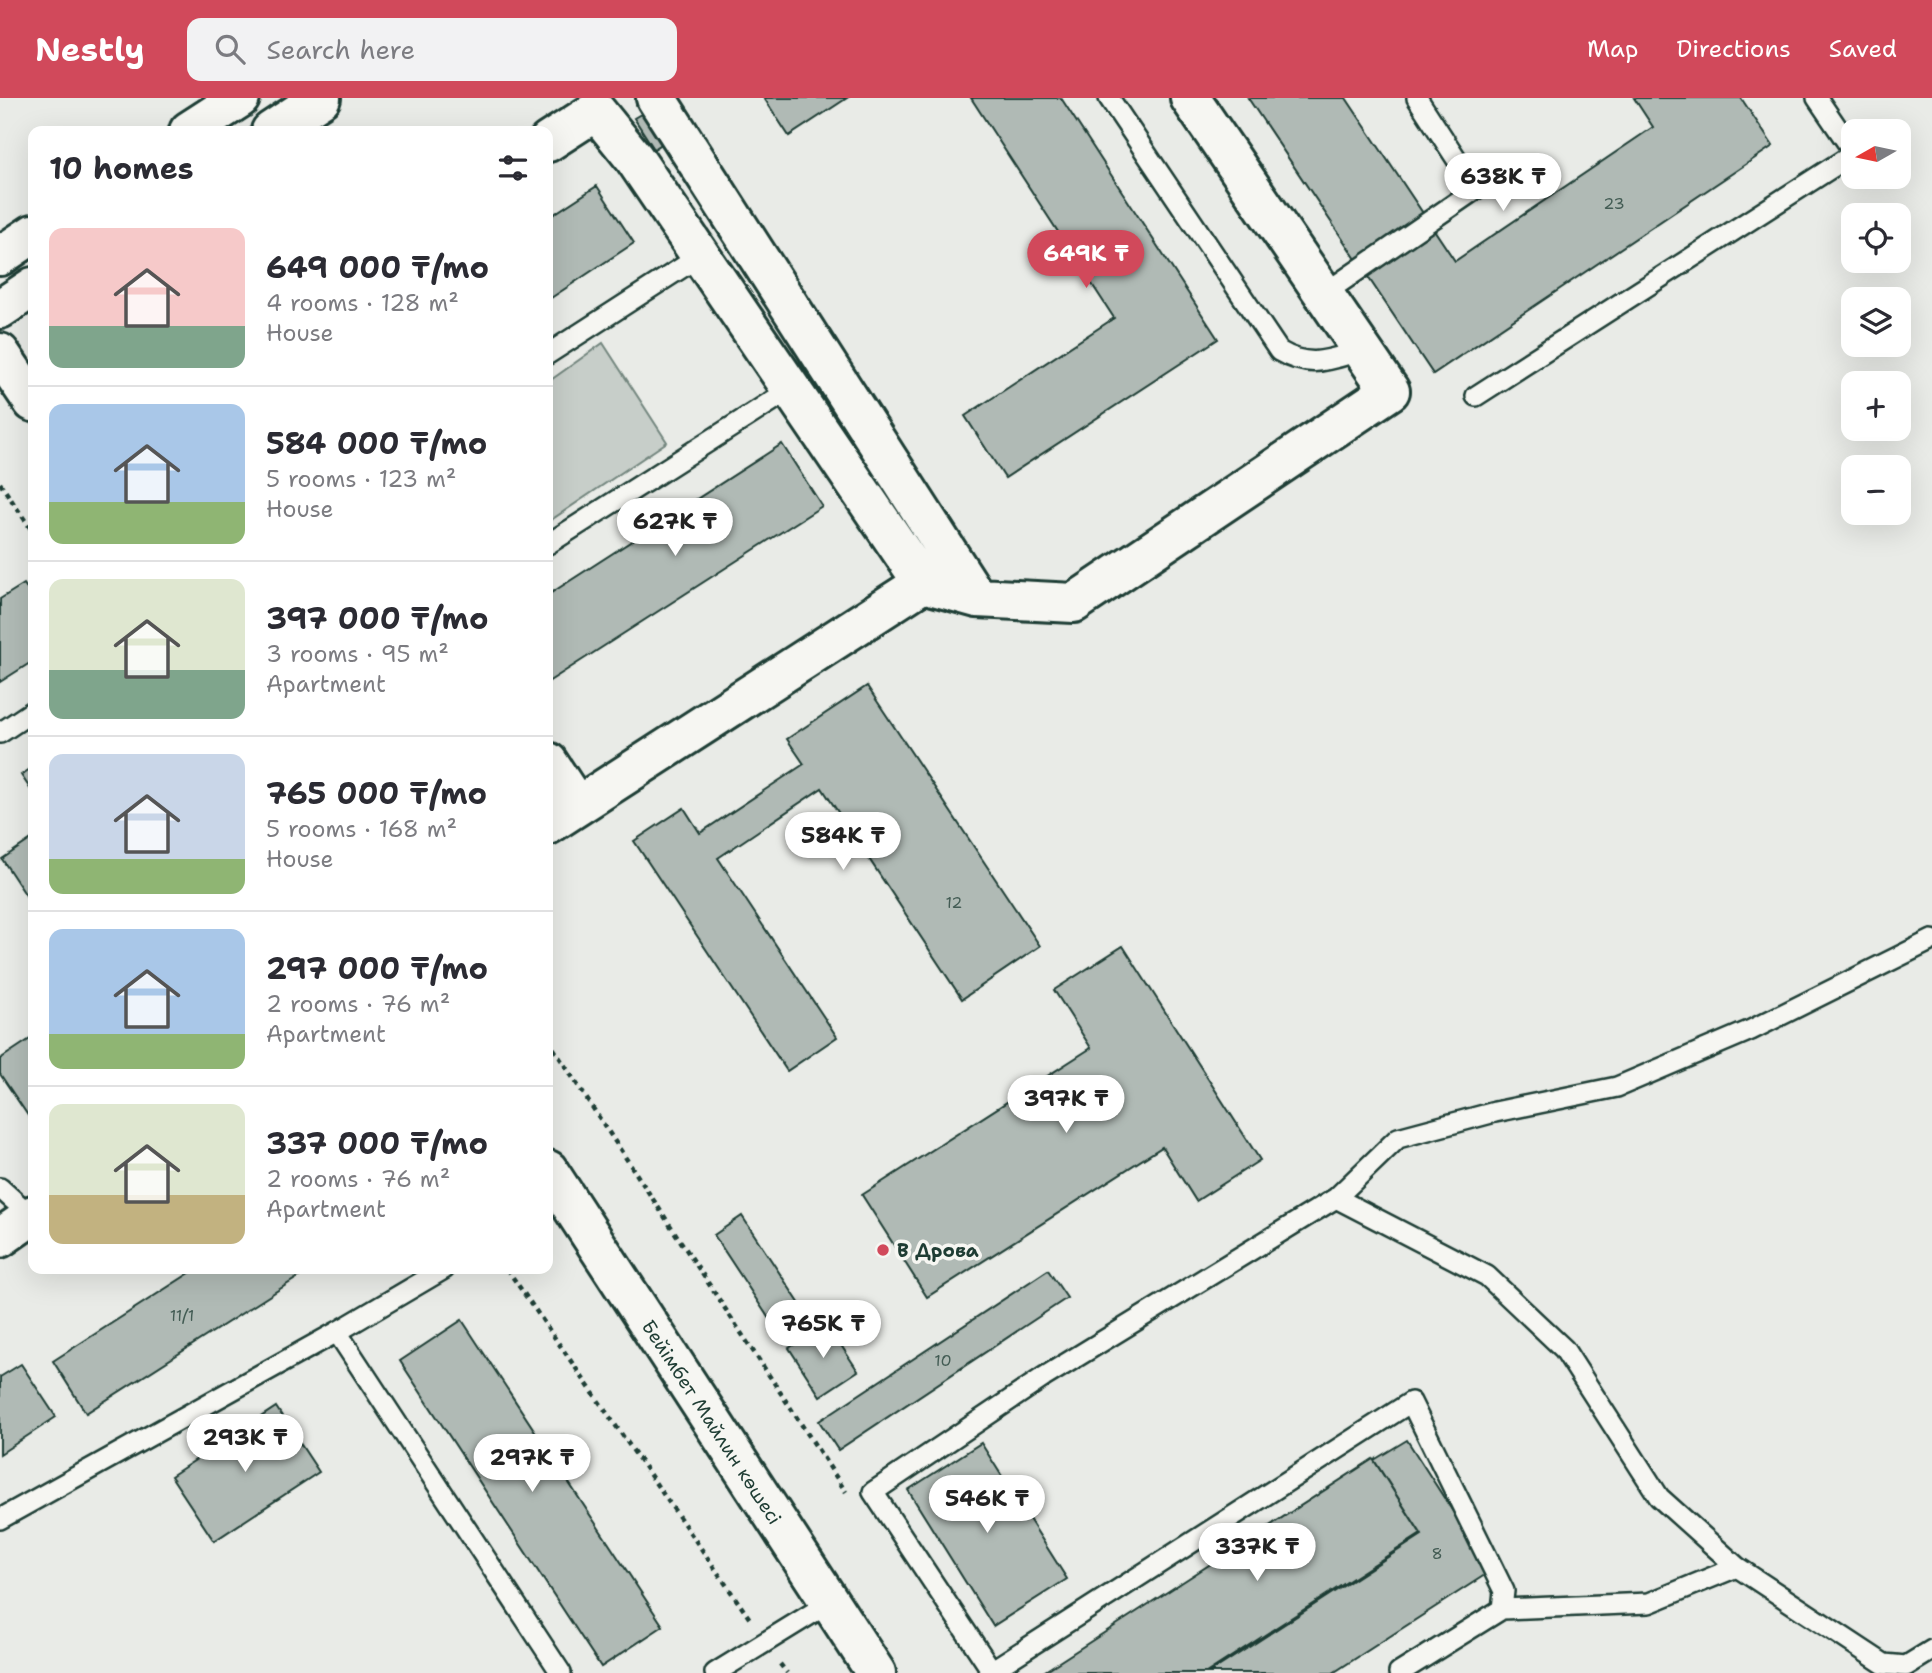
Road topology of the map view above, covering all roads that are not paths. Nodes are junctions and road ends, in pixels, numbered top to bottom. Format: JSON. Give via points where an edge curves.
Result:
{"nodes":[{"id":1,"x":240,"y":98,"type":"edge"},
{"id":2,"x":321,"y":98,"type":"edge"},
{"id":3,"x":656,"y":98,"type":"edge"},
{"id":4,"x":1109,"y":98,"type":"edge"},
{"id":5,"x":1190,"y":98,"type":"edge"},
{"id":6,"x":1417,"y":98,"type":"edge"},
{"id":7,"x":1817,"y":98,"type":"edge"},
{"id":8,"x":197,"y":126,"type":"edge"},
{"id":9,"x":279,"y":126,"type":"edge"},
{"id":10,"x":1841,"y":135,"type":"edge"},
{"id":11,"x":553,"y":139,"type":"edge"},
{"id":12,"x":1841,"y":161,"type":"edge"},
{"id":13,"x":28,"y":237,"type":"edge"},
{"id":14,"x":0,"y":256,"type":"edge"},
{"id":15,"x":700,"y":256,"type":"junction"},
{"id":16,"x":28,"y":291,"type":"edge"},
{"id":17,"x":1325,"y":293,"type":"junction"},
{"id":18,"x":0,"y":309,"type":"edge"},
{"id":19,"x":1363,"y":350,"type":"junction"},
{"id":20,"x":553,"y":351,"type":"edge"},
{"id":21,"x":0,"y":353,"type":"edge"},
{"id":22,"x":791,"y":389,"type":"junction"},
{"id":23,"x":28,"y":395,"type":"edge"},
{"id":24,"x":1476,"y":396,"type":"dead end"},
{"id":25,"x":553,"y":541,"type":"edge"},
{"id":26,"x":923,"y":583,"type":"junction"},
{"id":27,"x":977,"y":598,"type":"junction"},
{"id":28,"x":28,"y":714,"type":"edge"},
{"id":29,"x":0,"y":733,"type":"edge"},
{"id":30,"x":553,"y":781,"type":"edge"},
{"id":31,"x":562,"y":816,"type":"edge"},
{"id":32,"x":1932,"y":940,"type":"edge"},
{"id":33,"x":0,"y":1188,"type":"edge"},
{"id":34,"x":553,"y":1191,"type":"edge"},
{"id":35,"x":1336,"y":1198,"type":"junction"},
{"id":36,"x":28,"y":1212,"type":"edge"},
{"id":37,"x":28,"y":1218,"type":"edge"},
{"id":38,"x":0,"y":1238,"type":"edge"},
{"id":39,"x":436,"y":1274,"type":"edge"},
{"id":40,"x":337,"y":1332,"type":"junction"},
{"id":41,"x":0,"y":1519,"type":"edge"},
{"id":42,"x":1738,"y":1567,"type":"junction"},
{"id":43,"x":829,"y":1603,"type":"junction"},
{"id":44,"x":1502,"y":1609,"type":"junction"},
{"id":45,"x":1932,"y":1650,"type":"edge"},
{"id":46,"x":990,"y":1672,"type":"edge"},
{"id":47,"x":561,"y":1673,"type":"edge"},
{"id":48,"x":715,"y":1673,"type":"edge"},
{"id":49,"x":876,"y":1673,"type":"edge"},
{"id":50,"x":1399,"y":1673,"type":"edge"}],
"edges":[{"from":1,"to":8,"type":"street"},
{"from":2,"to":9,"type":"street"},
{"from":3,"to":27,"type":"street"},
{"from":4,"to":19,"type":"lane","via":[[1279,351],[1297,362],[1315,363]]},
{"from":5,"to":17,"type":"street"},
{"from":6,"to":17,"type":"lane","via":[[1476,189]]},
{"from":7,"to":10,"type":"lane"},
{"from":11,"to":15,"type":"street","via":[[596,111]]},
{"from":12,"to":24,"type":"lane"},
{"from":13,"to":14,"type":"street"},
{"from":15,"to":20,"type":"lane"},
{"from":15,"to":22,"type":"street"},
{"from":16,"to":18,"type":"street"},
{"from":17,"to":19,"type":"street"},
{"from":19,"to":27,"type":"street","via":[[1390,391],[1074,603]]},
{"from":21,"to":23,"type":"street"},
{"from":22,"to":25,"type":"lane"},
{"from":22,"to":26,"type":"street"},
{"from":26,"to":27,"type":"street"},
{"from":26,"to":31,"type":"street"},
{"from":28,"to":29,"type":"lane"},
{"from":30,"to":31,"type":"street"},
{"from":32,"to":35,"type":"lane","via":[[1751,1030],[1617,1087],[1494,1112],[1398,1139]]},
{"from":33,"to":36,"type":"lane"},
{"from":34,"to":43,"type":"street","name":"Бейімбет Майлин көшесі"},
{"from":35,"to":42,"type":"lane","via":[[1487,1276],[1564,1349],[1659,1497]]},
{"from":35,"to":46,"type":"lane","via":[[1044,1377],[873,1492]]},
{"from":37,"to":38,"type":"street"},
{"from":39,"to":40,"type":"lane"},
{"from":40,"to":41,"type":"lane"},
{"from":40,"to":47,"type":"lane"},
{"from":42,"to":44,"type":"lane","via":[[1648,1603]]},
{"from":42,"to":45,"type":"lane","via":[[1884,1664],[1906,1666]]},
{"from":43,"to":48,"type":"lane"},
{"from":43,"to":49,"type":"street","name":"Бейімбет Майлин көшесі"},
{"from":44,"to":46,"type":"lane","via":[[1504,1591],[1411,1402]]},
{"from":44,"to":50,"type":"lane"}]}
